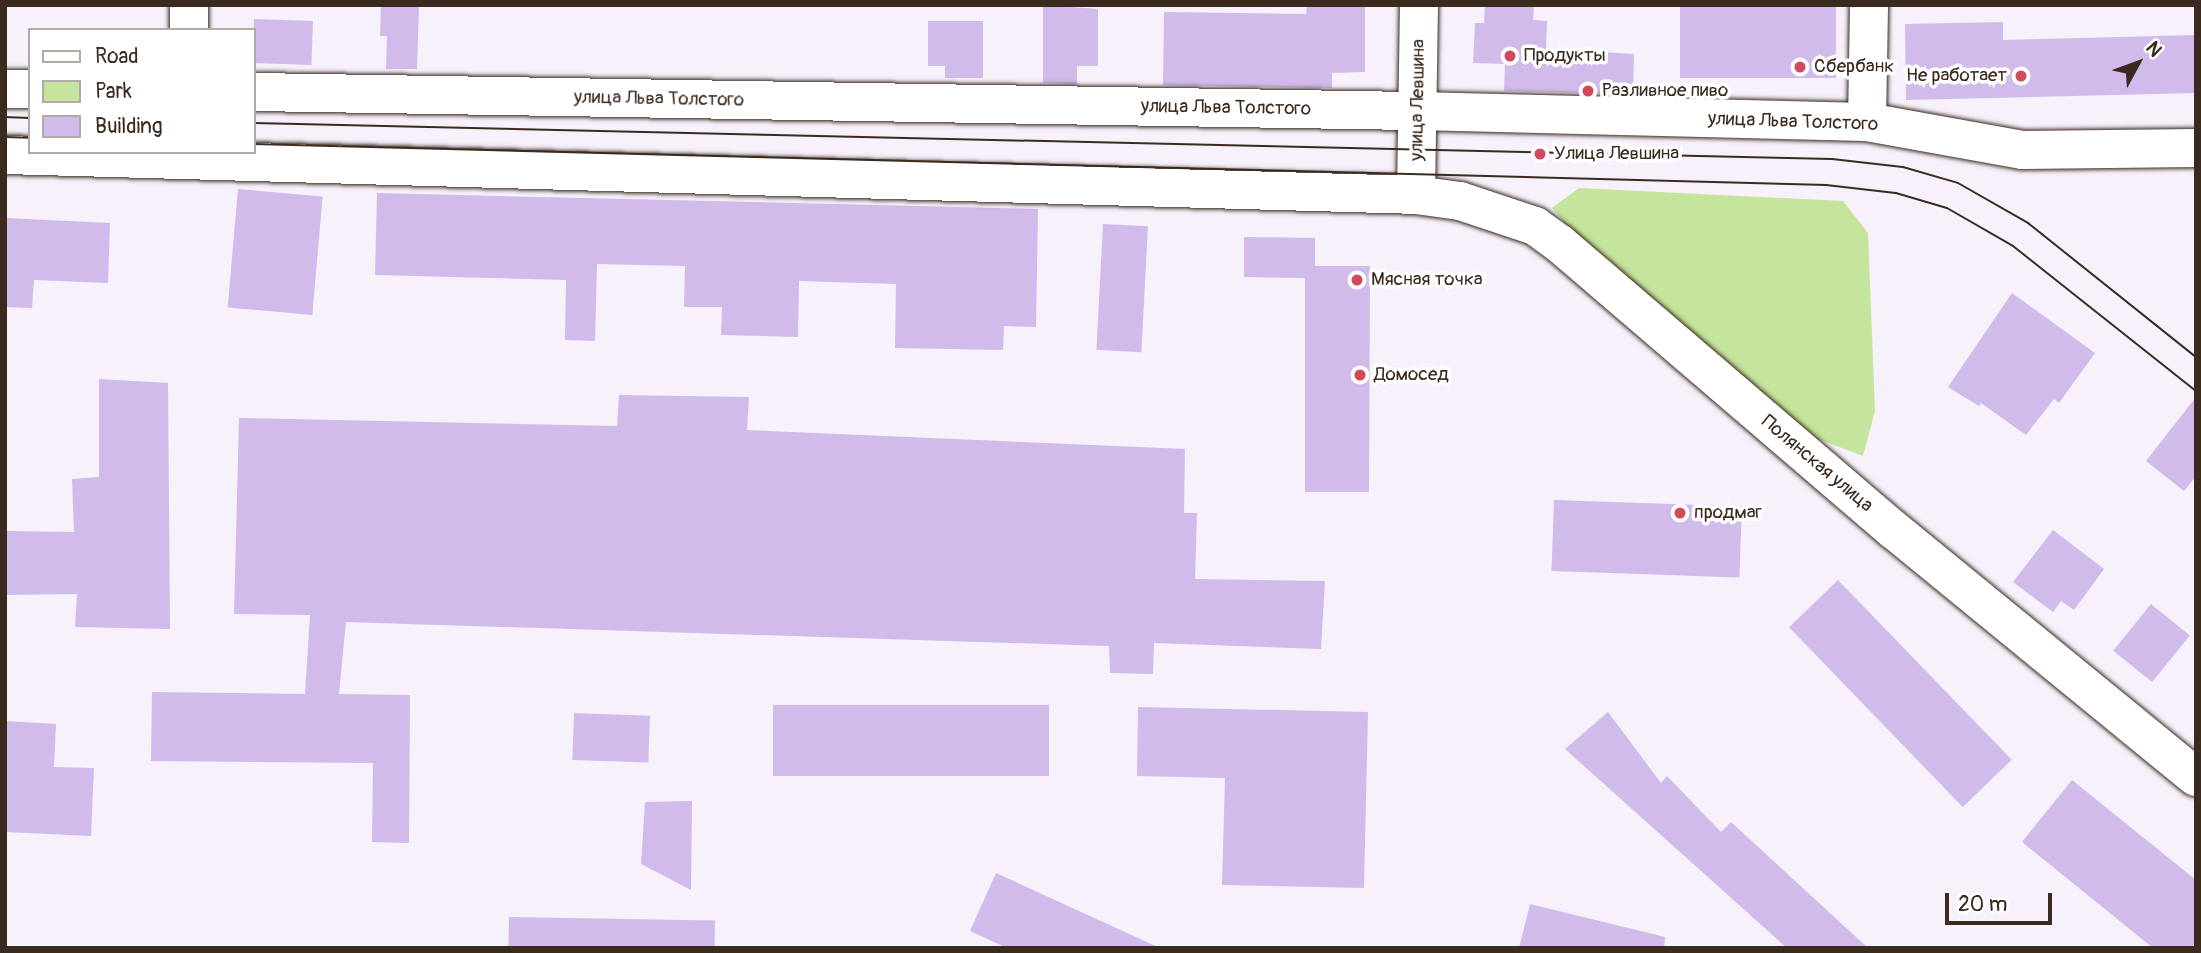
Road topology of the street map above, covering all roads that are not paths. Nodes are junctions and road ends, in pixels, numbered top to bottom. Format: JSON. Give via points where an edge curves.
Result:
{"nodes":[{"id":1,"x":189,"y":5,"type":"edge"},
{"id":2,"x":1419,"y":5,"type":"edge"},
{"id":3,"x":1869,"y":5,"type":"edge"},
{"id":4,"x":189,"y":28,"type":"edge"},
{"id":5,"x":5,"y":89,"type":"edge"},
{"id":6,"x":28,"y":89,"type":"edge"},
{"id":7,"x":256,"y":92,"type":"edge"},
{"id":8,"x":1416,"y":111,"type":"junction"},
{"id":9,"x":1867,"y":122,"type":"junction"},
{"id":10,"x":2196,"y":148,"type":"edge"},
{"id":11,"x":5,"y":155,"type":"edge"},
{"id":12,"x":1416,"y":195,"type":"junction"},
{"id":13,"x":2196,"y":777,"type":"edge"}],
"edges":[{"from":1,"to":4,"type":"street"},
{"from":2,"to":8,"type":"street","name":"улица Левшина"},
{"from":3,"to":9,"type":"street"},
{"from":5,"to":6,"type":"street"},
{"from":7,"to":8,"type":"street","name":"улица Льва Толстого"},
{"from":8,"to":9,"type":"street","name":"улица Льва Толстого"},
{"from":8,"to":12,"type":"street","name":"улица Левшина"},
{"from":9,"to":10,"type":"street","name":"улица Льва Толстого","via":[[2023,150]]},
{"from":11,"to":12,"type":"street"},
{"from":12,"to":13,"type":"street","name":"Полянская улица","via":[[1460,201],[1535,226],[1560,244],[1894,530]]}]}
